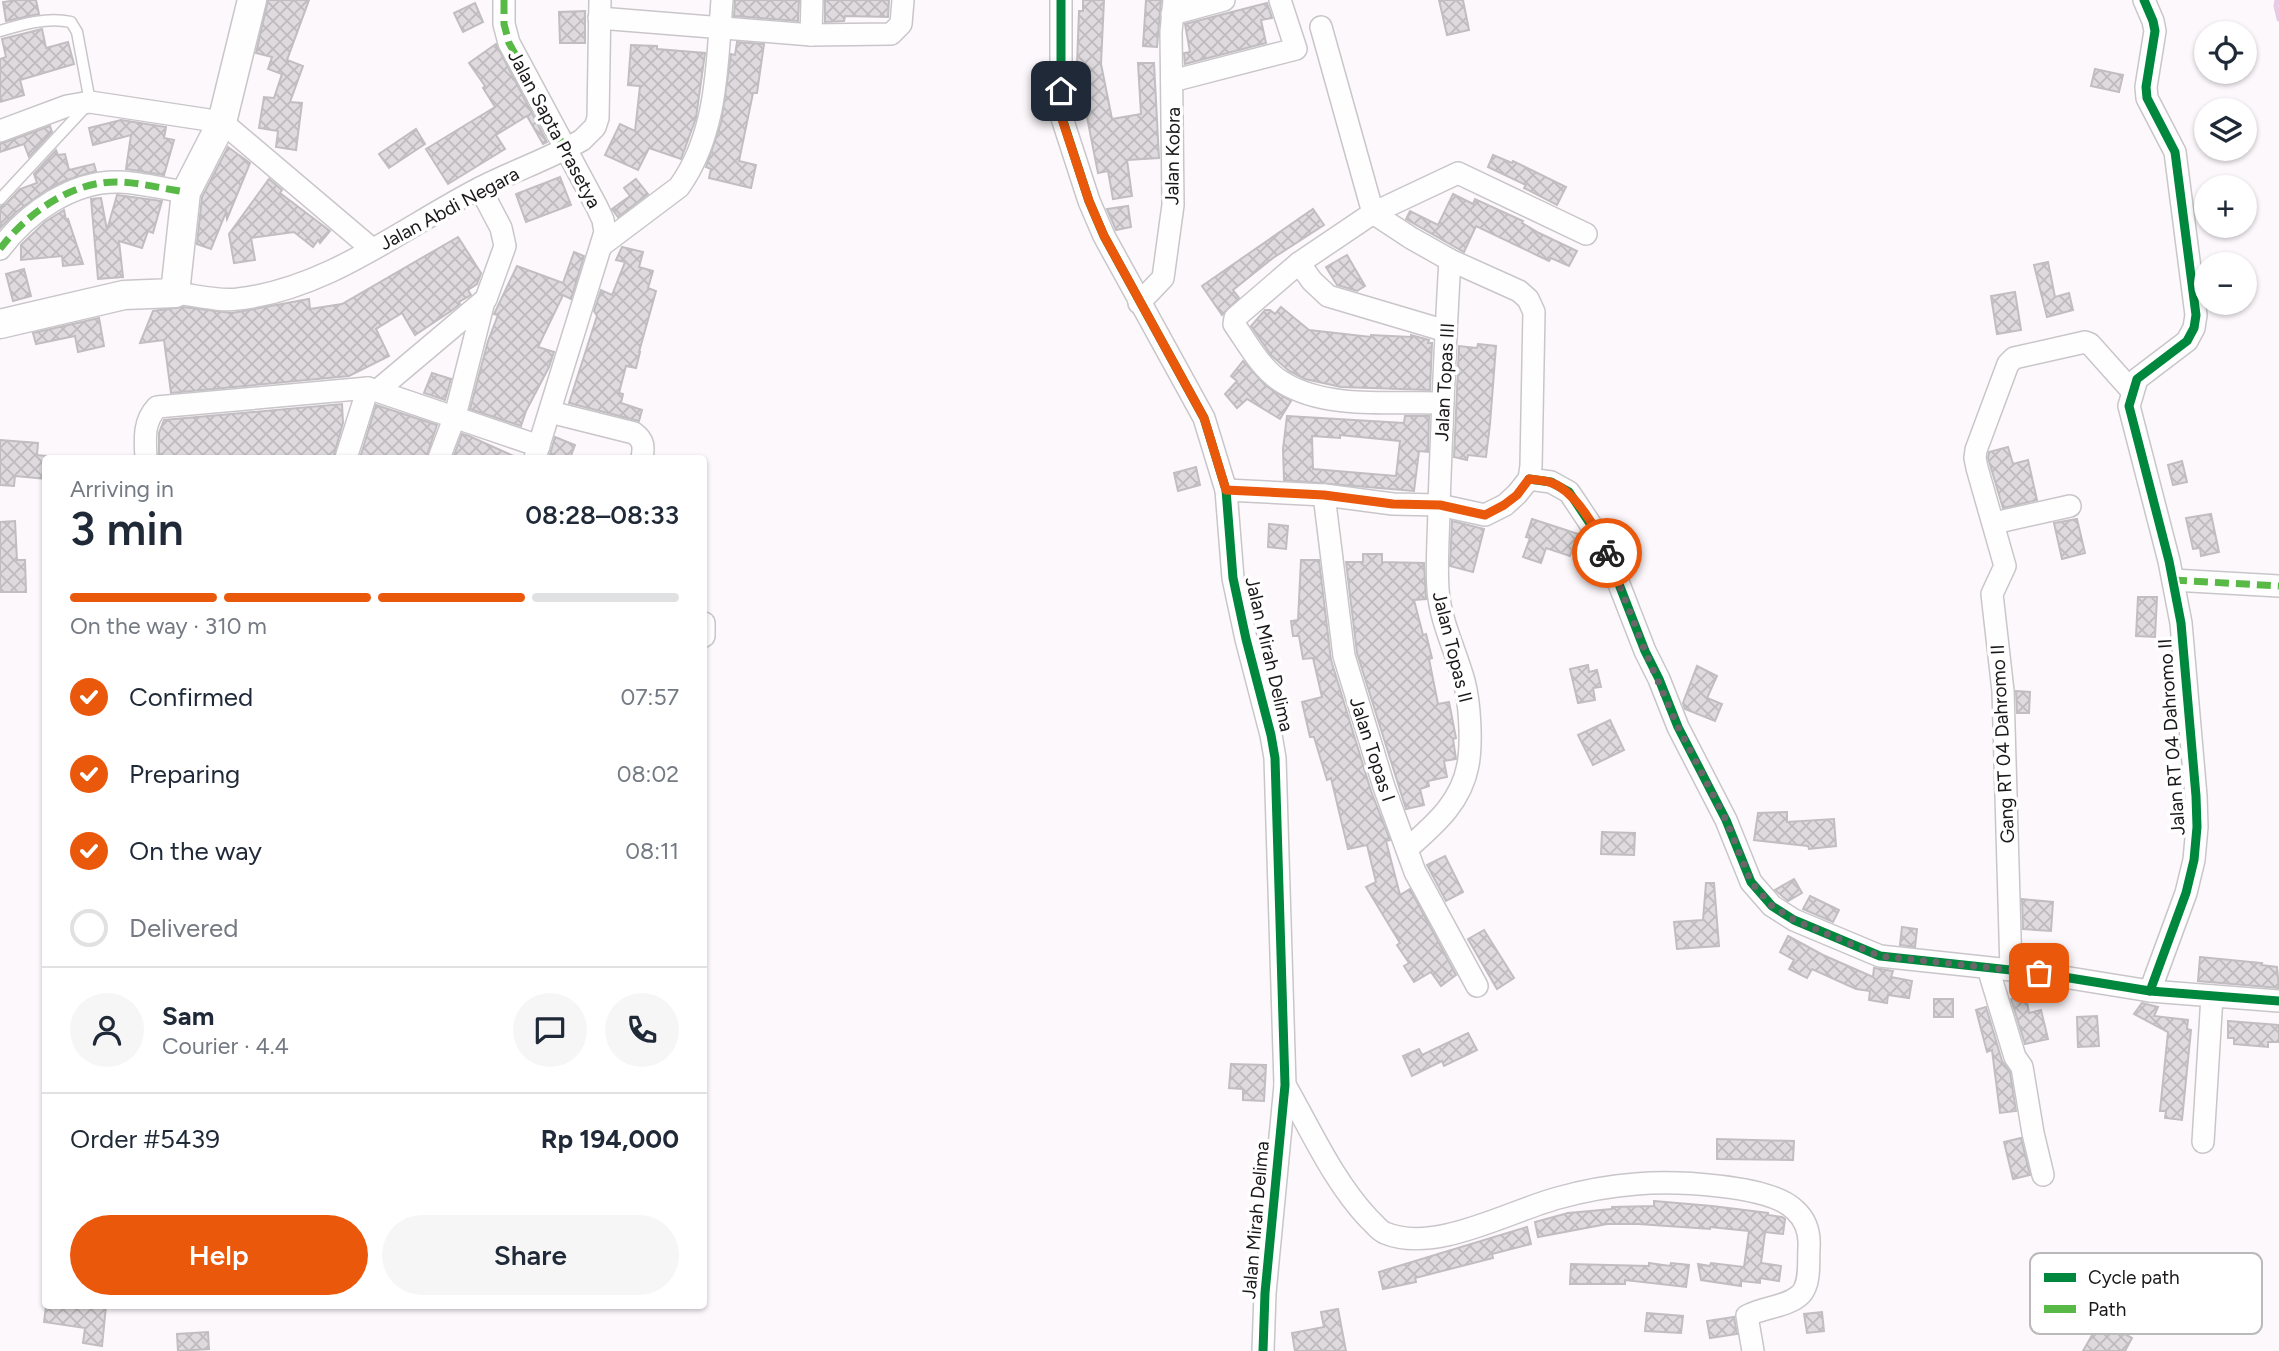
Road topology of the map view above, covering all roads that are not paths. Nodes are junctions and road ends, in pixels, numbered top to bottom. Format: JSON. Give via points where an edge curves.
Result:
{"nodes":[{"id":1,"x":251,"y":0,"type":"edge"},
{"id":2,"x":503,"y":0,"type":"edge"},
{"id":3,"x":722,"y":0,"type":"edge"},
{"id":4,"x":813,"y":0,"type":"edge"},
{"id":5,"x":902,"y":0,"type":"edge"},
{"id":6,"x":1062,"y":0,"type":"edge"},
{"id":7,"x":1224,"y":0,"type":"edge"},
{"id":8,"x":1280,"y":0,"type":"edge"},
{"id":9,"x":2144,"y":0,"type":"edge"},
{"id":10,"x":1173,"y":7,"type":"edge"},
{"id":11,"x":599,"y":9,"type":"edge"},
{"id":12,"x":720,"y":27,"type":"junction"},
{"id":13,"x":1321,"y":27,"type":"dead end"},
{"id":14,"x":0,"y":31,"type":"edge"},
{"id":15,"x":811,"y":35,"type":"junction"},
{"id":16,"x":1172,"y":81,"type":"junction"},
{"id":17,"x":90,"y":102,"type":"junction"},
{"id":18,"x":222,"y":122,"type":"junction"},
{"id":19,"x":0,"y":131,"type":"edge"},
{"id":20,"x":565,"y":150,"type":"junction"},
{"id":21,"x":480,"y":188,"type":"junction"},
{"id":22,"x":186,"y":192,"type":"junction"},
{"id":23,"x":0,"y":199,"type":"edge"},
{"id":24,"x":1373,"y":213,"type":"junction"},
{"id":25,"x":1586,"y":234,"type":"dead end"},
{"id":26,"x":602,"y":245,"type":"junction"},
{"id":27,"x":0,"y":249,"type":"edge"},
{"id":28,"x":372,"y":249,"type":"junction"},
{"id":29,"x":1450,"y":260,"type":"junction"},
{"id":30,"x":1299,"y":263,"type":"junction"},
{"id":31,"x":175,"y":293,"type":"junction"},
{"id":32,"x":484,"y":301,"type":"junction"},
{"id":33,"x":1139,"y":303,"type":"junction"},
{"id":34,"x":0,"y":324,"type":"edge"},
{"id":35,"x":1446,"y":331,"type":"junction"},
{"id":36,"x":373,"y":389,"type":"junction"},
{"id":37,"x":2132,"y":391,"type":"junction"},
{"id":38,"x":1441,"y":403,"type":"junction"},
{"id":39,"x":550,"y":412,"type":"junction"},
{"id":40,"x":455,"y":416,"type":"junction"},
{"id":41,"x":537,"y":452,"type":"edge"},
{"id":42,"x":146,"y":455,"type":"edge"},
{"id":43,"x":347,"y":455,"type":"edge"},
{"id":44,"x":440,"y":455,"type":"edge"},
{"id":45,"x":642,"y":455,"type":"edge"},
{"id":46,"x":1530,"y":472,"type":"junction"},
{"id":47,"x":1226,"y":490,"type":"junction"},
{"id":48,"x":1324,"y":495,"type":"junction"},
{"id":49,"x":1440,"y":505,"type":"junction"},
{"id":50,"x":2070,"y":506,"type":"dead end"},
{"id":51,"x":1994,"y":523,"type":"junction"},
{"id":52,"x":2173,"y":580,"type":"junction"},
{"id":53,"x":2279,"y":586,"type":"edge"},
{"id":54,"x":1407,"y":849,"type":"junction"},
{"id":55,"x":1988,"y":968,"type":"junction"},
{"id":56,"x":2011,"y":971,"type":"junction"},
{"id":57,"x":1477,"y":986,"type":"dead end"},
{"id":58,"x":2150,"y":991,"type":"junction"},
{"id":59,"x":2212,"y":996,"type":"junction"},
{"id":60,"x":2279,"y":1001,"type":"edge"},
{"id":61,"x":1285,"y":1085,"type":"junction"},
{"id":62,"x":2203,"y":1142,"type":"dead end"},
{"id":63,"x":2043,"y":1175,"type":"dead end"},
{"id":64,"x":1264,"y":1351,"type":"edge"},
{"id":65,"x":1753,"y":1351,"type":"edge"}],
"edges":[{"from":1,"to":18,"type":"street"},
{"from":2,"to":20,"type":"street","name":"Jalan Sapta Prasetya","via":[[509,43]]},
{"from":3,"to":12,"type":"street"},
{"from":4,"to":15,"type":"street"},
{"from":5,"to":15,"type":"street","via":[[901,24],[891,34]]},
{"from":6,"to":33,"type":"street","name":"Jalan Mirah Delima","via":[[1061,116],[1089,201]]},
{"from":7,"to":10,"type":"street"},
{"from":8,"to":16,"type":"street","via":[[1296,49]]},
{"from":9,"to":37,"type":"street","via":[[2155,32],[2147,98],[2175,152],[2196,316],[2187,341],[2137,380]]},
{"from":10,"to":16,"type":"street","name":"Jalan Kobra"},
{"from":11,"to":12,"type":"street"},
{"from":11,"to":20,"type":"street","name":"Jalan Abdi Negara","via":[[598,118],[589,135]]},
{"from":12,"to":15,"type":"street"},
{"from":12,"to":26,"type":"street","via":[[710,122],[688,174],[679,187]]},
{"from":13,"to":24,"type":"street"},
{"from":14,"to":17,"type":"lane","via":[[30,22],[71,22],[78,32]]},
{"from":16,"to":33,"type":"street","name":"Jalan Kobra","via":[[1173,205],[1163,278]]},
{"from":17,"to":18,"type":"street"},
{"from":17,"to":19,"type":"street"},
{"from":17,"to":23,"type":"lane"},
{"from":18,"to":22,"type":"street"},
{"from":18,"to":28,"type":"street"},
{"from":20,"to":21,"type":"street","name":"Jalan Abdi Negara"},
{"from":20,"to":26,"type":"street","name":"Jalan Sapta Prasetya","via":[[601,215]]},
{"from":21,"to":28,"type":"street","name":"Jalan Abdi Negara"},
{"from":21,"to":32,"type":"street","via":[[505,246]]},
{"from":22,"to":27,"type":"street","via":[[119,182],[79,188],[30,218]]},
{"from":22,"to":31,"type":"street"},
{"from":24,"to":25,"type":"street","via":[[1458,173]]},
{"from":24,"to":29,"type":"street"},
{"from":24,"to":30,"type":"street"},
{"from":26,"to":39,"type":"street","name":"Jalan Sapta Prasetya"},
{"from":28,"to":31,"type":"street","name":"Jalan Abdi Negara","via":[[333,271],[272,293],[236,300]]},
{"from":29,"to":35,"type":"street","name":"Jalan Topas III"},
{"from":29,"to":46,"type":"street","via":[[1519,291],[1532,305]]},
{"from":30,"to":35,"type":"street","via":[[1328,296]]},
{"from":30,"to":38,"type":"street","via":[[1235,318],[1234,324],[1258,359],[1282,382],[1331,398]]},
{"from":31,"to":34,"type":"street","via":[[124,295]]},
{"from":32,"to":36,"type":"street"},
{"from":32,"to":40,"type":"street"},
{"from":33,"to":47,"type":"street","name":"Jalan Mirah Delima","via":[[1204,418]]},
{"from":35,"to":38,"type":"street","name":"Jalan Topas III"},
{"from":36,"to":40,"type":"street"},
{"from":36,"to":42,"type":"street","via":[[157,407],[146,428]]},
{"from":36,"to":43,"type":"street"},
{"from":37,"to":51,"type":"street","name":"Gang RT 04 Dahromo II","via":[[2085,342],[2014,358],[1975,458]]},
{"from":37,"to":52,"type":"street","name":"Jalan RT 04 Dahromo II","via":[[2131,422]]},
{"from":38,"to":49,"type":"street","name":"Jalan Topas III"},
{"from":39,"to":41,"type":"street","name":"Jalan Sapta Prasetya"},
{"from":39,"to":45,"type":"street","via":[[634,433],[643,444]]},
{"from":40,"to":41,"type":"street"},
{"from":40,"to":44,"type":"street"},
{"from":46,"to":49,"type":"street","via":[[1517,495],[1485,515]]},
{"from":46,"to":55,"type":"street","via":[[1569,492],[1603,543],[1678,727],[1726,820],[1751,882],[1772,906],[1880,956]]},
{"from":47,"to":48,"type":"street"},
{"from":47,"to":61,"type":"street","name":"Jalan Mirah Delima","via":[[1233,578],[1275,758]]},
{"from":48,"to":49,"type":"street"},
{"from":48,"to":54,"type":"street","name":"Jalan Topas I","via":[[1344,656]]},
{"from":49,"to":54,"type":"street","name":"Jalan Topas II","via":[[1438,594],[1464,682],[1469,763],[1455,801]]},
{"from":50,"to":51,"type":"street"},
{"from":51,"to":56,"type":"street","name":"Gang RT 04 Dahromo II","via":[[2005,566],[1992,594],[2003,691]]},
{"from":52,"to":53,"type":"street"},
{"from":52,"to":58,"type":"street","name":"Jalan RT 04 Dahromo II","via":[[2181,623],[2197,827],[2186,893]]},
{"from":54,"to":57,"type":"street","name":"Jalan Topas I"},
{"from":55,"to":56,"type":"street"},
{"from":55,"to":63,"type":"street","via":[[2022,1067]]},
{"from":56,"to":58,"type":"street"},
{"from":58,"to":59,"type":"street"},
{"from":59,"to":60,"type":"street"},
{"from":59,"to":62,"type":"street"},
{"from":61,"to":64,"type":"street","name":"Jalan Mirah Delima","via":[[1265,1293]]},
{"from":61,"to":65,"type":"street","via":[[1349,1198],[1383,1233],[1435,1238],[1555,1199],[1643,1183],[1743,1190],[1771,1196],[1793,1208],[1808,1230],[1807,1281],[1791,1300],[1747,1316]]}]}
